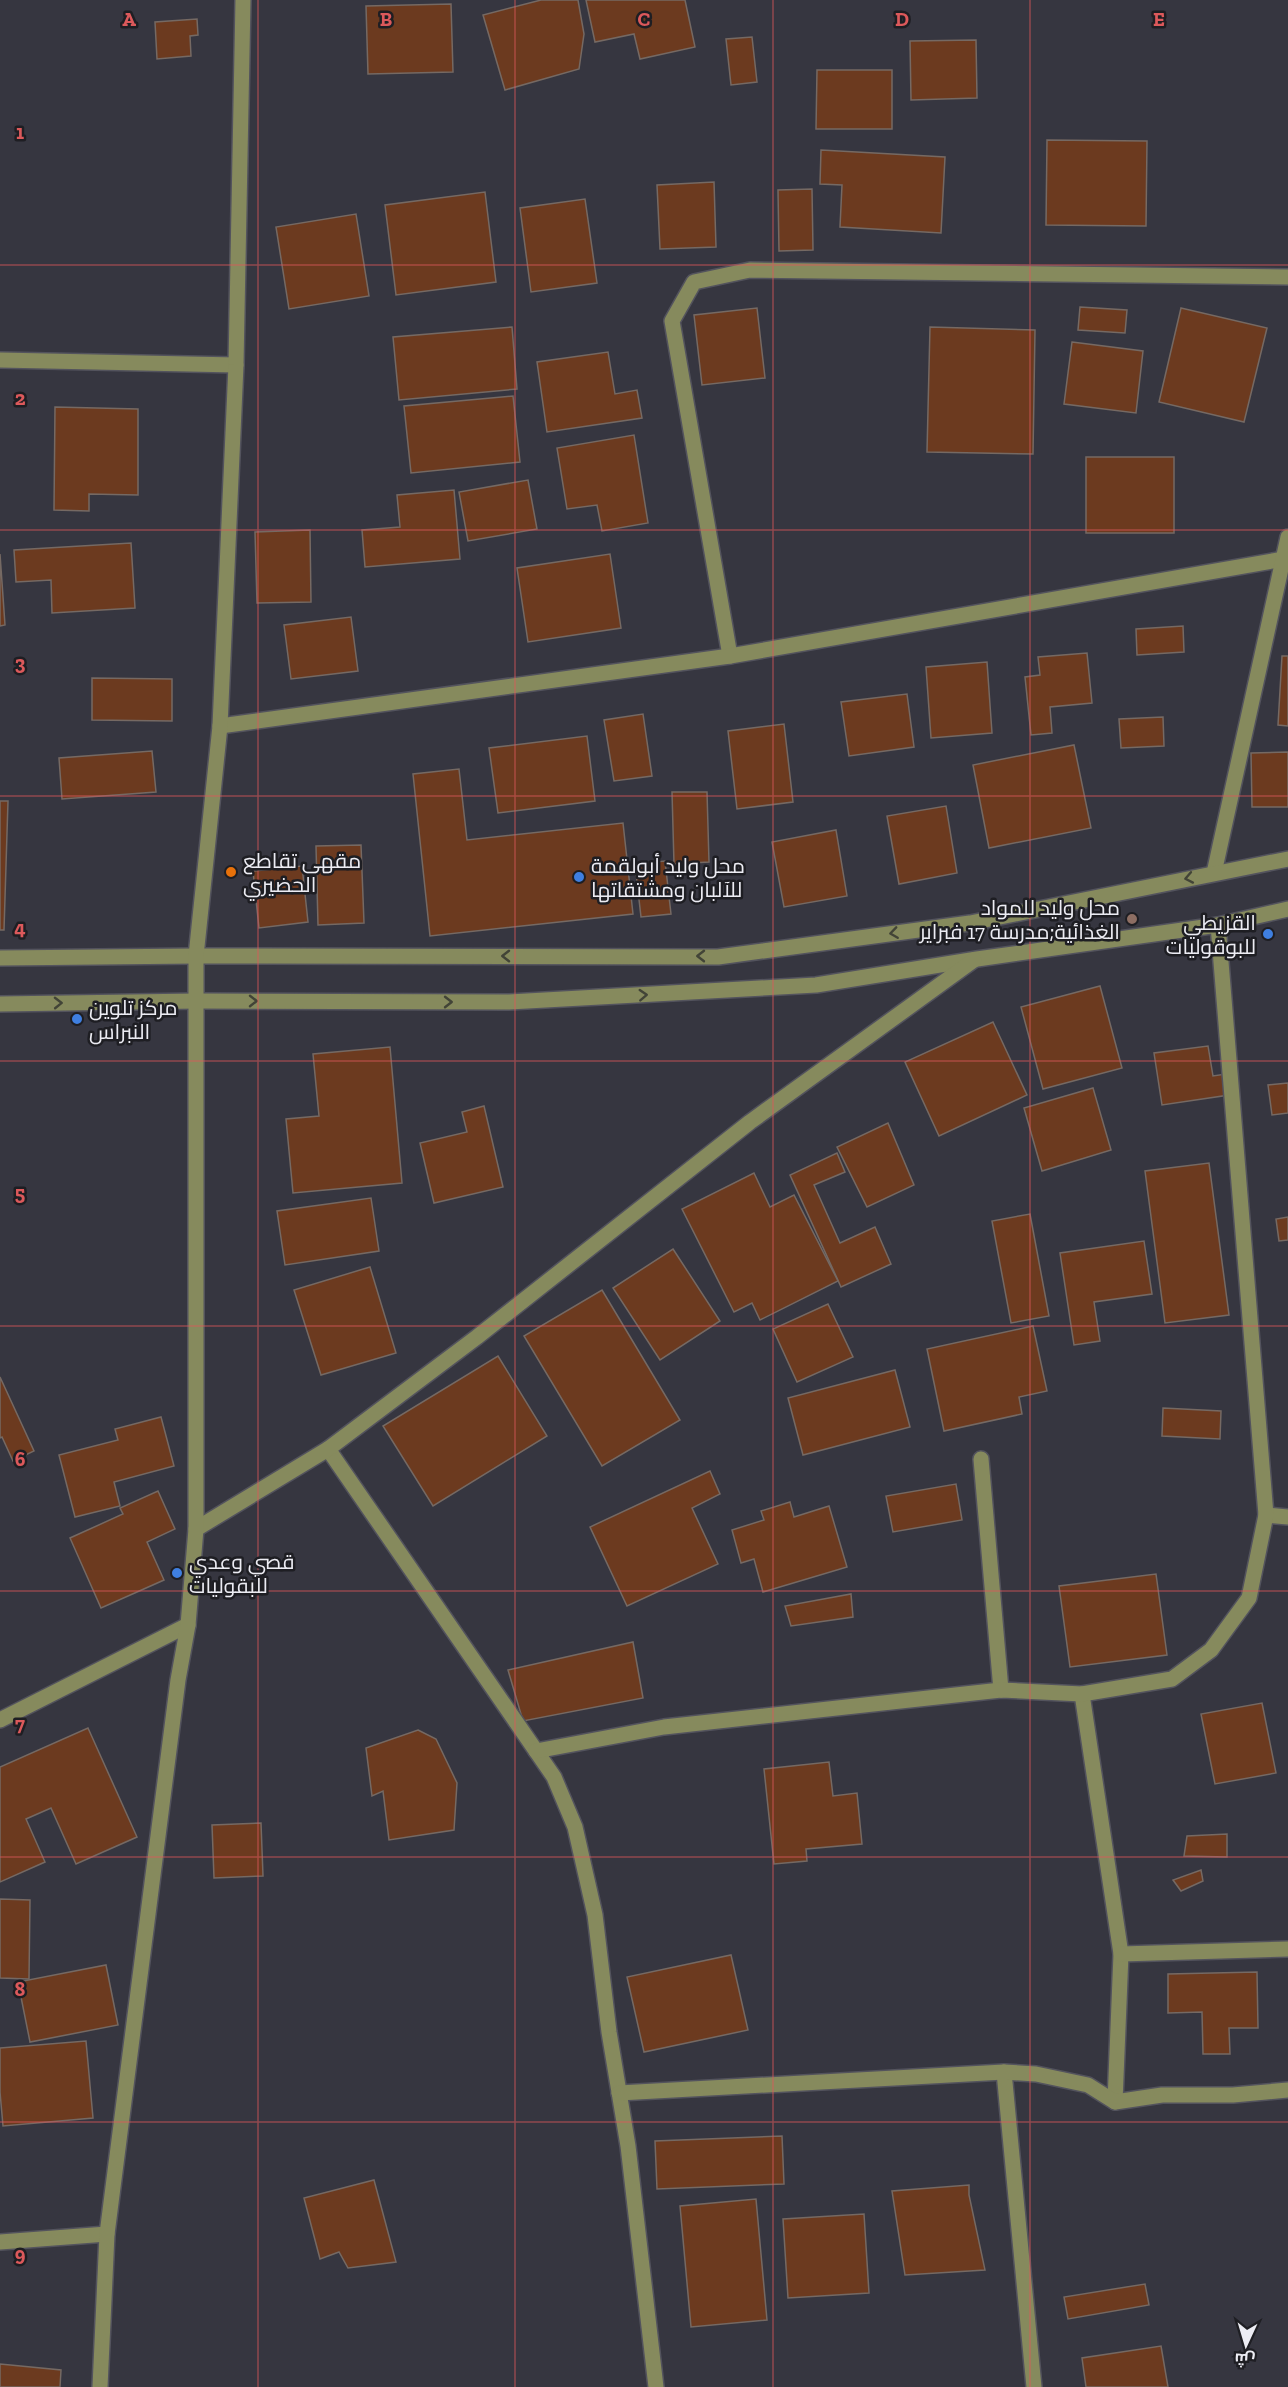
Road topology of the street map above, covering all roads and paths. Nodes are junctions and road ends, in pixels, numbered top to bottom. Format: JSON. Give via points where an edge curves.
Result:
{"nodes":[{"id":1,"x":243,"y":0,"type":"edge"},
{"id":2,"x":1288,"y":277,"type":"edge"},
{"id":3,"x":0,"y":360,"type":"edge"},
{"id":4,"x":236,"y":365,"type":"junction"},
{"id":5,"x":1288,"y":537,"type":"edge"},
{"id":6,"x":1284,"y":559,"type":"junction"},
{"id":7,"x":730,"y":656,"type":"junction"},
{"id":8,"x":220,"y":726,"type":"junction"},
{"id":9,"x":1288,"y":860,"type":"edge"},
{"id":10,"x":1214,"y":873,"type":"junction"},
{"id":11,"x":1288,"y":909,"type":"edge"},
{"id":12,"x":1218,"y":925,"type":"junction"},
{"id":13,"x":196,"y":956,"type":"junction"},
{"id":14,"x":0,"y":958,"type":"edge"},
{"id":15,"x":977,"y":959,"type":"junction"},
{"id":16,"x":197,"y":1001,"type":"junction"},
{"id":17,"x":0,"y":1004,"type":"edge"},
{"id":18,"x":328,"y":1449,"type":"junction"},
{"id":19,"x":981,"y":1459,"type":"dead end"},
{"id":20,"x":1266,"y":1515,"type":"junction"},
{"id":21,"x":1288,"y":1517,"type":"edge"},
{"id":22,"x":196,"y":1529,"type":"junction"},
{"id":23,"x":188,"y":1625,"type":"junction"},
{"id":24,"x":1001,"y":1690,"type":"junction"},
{"id":25,"x":1082,"y":1694,"type":"junction"},
{"id":26,"x":0,"y":1720,"type":"edge"},
{"id":27,"x":536,"y":1751,"type":"junction"},
{"id":28,"x":1288,"y":1949,"type":"edge"},
{"id":29,"x":1121,"y":1954,"type":"junction"},
{"id":30,"x":1004,"y":2072,"type":"junction"},
{"id":31,"x":1288,"y":2090,"type":"edge"},
{"id":32,"x":619,"y":2093,"type":"junction"},
{"id":33,"x":1115,"y":2102,"type":"junction"},
{"id":34,"x":107,"y":2234,"type":"junction"},
{"id":35,"x":0,"y":2242,"type":"edge"},
{"id":36,"x":100,"y":2387,"type":"edge"},
{"id":37,"x":656,"y":2387,"type":"edge"},
{"id":38,"x":1034,"y":2387,"type":"edge"}],
"edges":[{"from":1,"to":4,"type":"street"},
{"from":2,"to":7,"type":"street","via":[[750,270],[694,282],[672,321]]},
{"from":3,"to":4,"type":"street"},
{"from":4,"to":8,"type":"street"},
{"from":5,"to":6,"type":"street"},
{"from":6,"to":7,"type":"street"},
{"from":6,"to":10,"type":"street"},
{"from":7,"to":8,"type":"street"},
{"from":8,"to":13,"type":"street"},
{"from":9,"to":10,"type":"street"},
{"from":10,"to":13,"type":"street","one_way":true,"via":[[970,923],[718,957]]},
{"from":11,"to":12,"type":"street"},
{"from":12,"to":15,"type":"street"},
{"from":12,"to":20,"type":"street"},
{"from":13,"to":14,"type":"street"},
{"from":13,"to":16,"type":"street"},
{"from":16,"to":15,"type":"street","one_way":true,"via":[[520,1002],[816,985]]},
{"from":15,"to":18,"type":"street","via":[[750,1122]]},
{"from":17,"to":16,"type":"street","one_way":true},
{"from":16,"to":22,"type":"street"},
{"from":18,"to":22,"type":"street"},
{"from":18,"to":27,"type":"street"},
{"from":19,"to":24,"type":"street"},
{"from":20,"to":21,"type":"street"},
{"from":20,"to":25,"type":"street","via":[[1249,1598],[1211,1650],[1172,1679]]},
{"from":22,"to":23,"type":"street"},
{"from":23,"to":26,"type":"street"},
{"from":23,"to":34,"type":"street"},
{"from":24,"to":25,"type":"street"},
{"from":24,"to":27,"type":"street","via":[[664,1727]]},
{"from":25,"to":29,"type":"street"},
{"from":27,"to":32,"type":"street","via":[[566,1801],[581,1848],[595,1915]]},
{"from":28,"to":29,"type":"street"},
{"from":29,"to":33,"type":"street"},
{"from":30,"to":32,"type":"street"},
{"from":30,"to":33,"type":"street","via":[[1088,2085]]},
{"from":30,"to":38,"type":"street"},
{"from":31,"to":33,"type":"street","via":[[1162,2095]]},
{"from":32,"to":37,"type":"street"},
{"from":34,"to":35,"type":"street"},
{"from":34,"to":36,"type":"street"}]}
